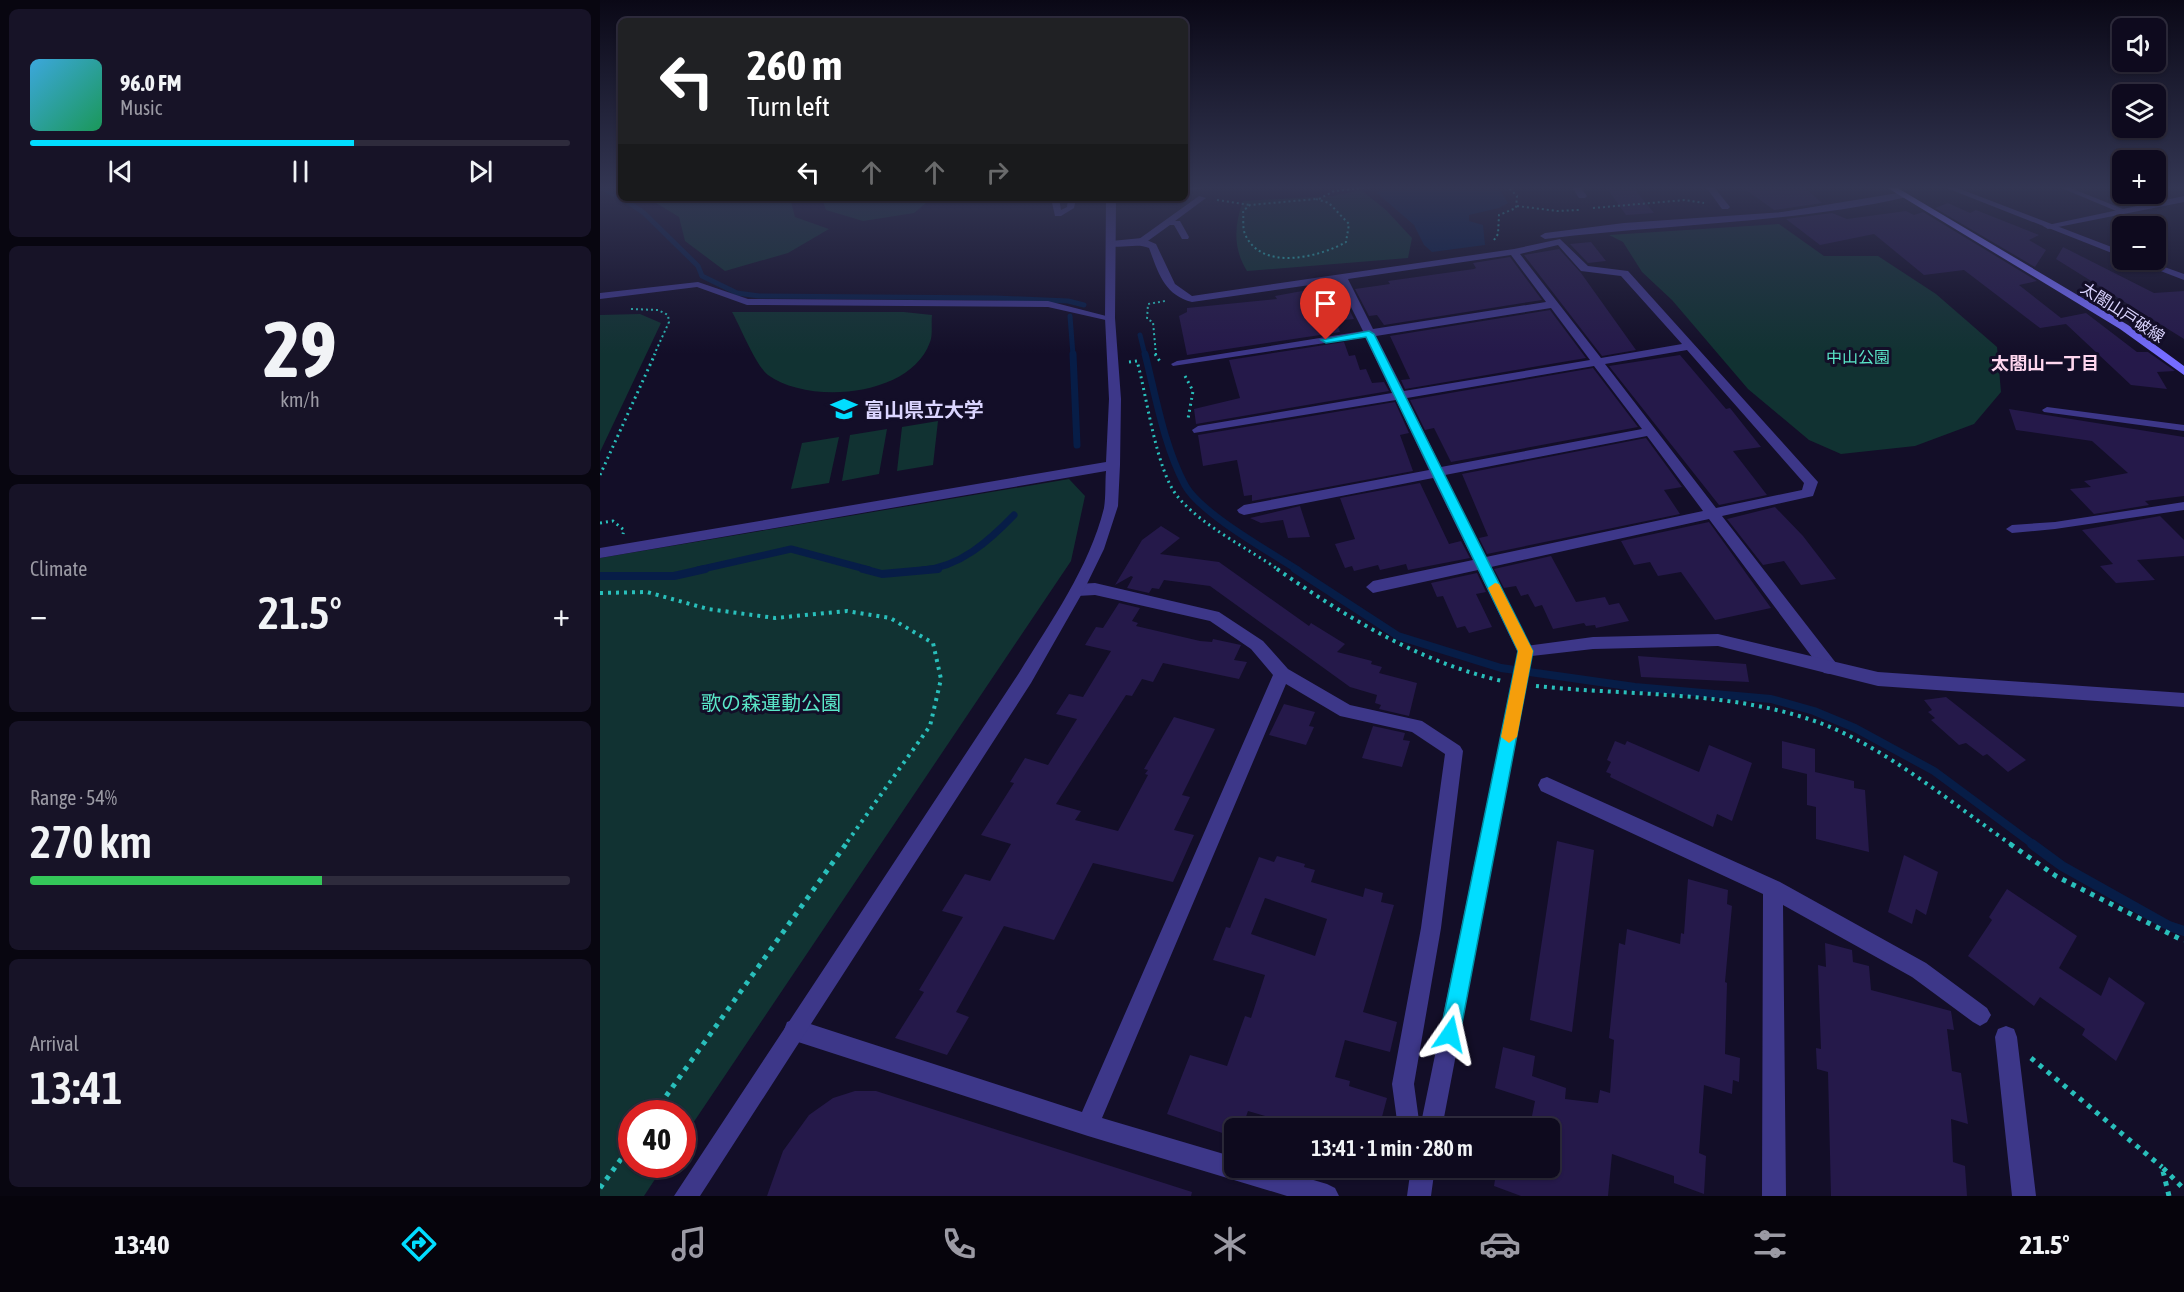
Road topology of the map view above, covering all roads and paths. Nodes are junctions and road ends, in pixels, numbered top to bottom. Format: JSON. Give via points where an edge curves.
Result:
{"nodes":[{"id":1,"x":1129,"y":243,"type":"edge"},
{"id":2,"x":1144,"y":243,"type":"edge"},
{"id":3,"x":1251,"y":243,"type":"edge"},
{"id":4,"x":1345,"y":243,"type":"edge"},
{"id":5,"x":1492,"y":243,"type":"edge"},
{"id":6,"x":1526,"y":243,"type":"edge"},
{"id":7,"x":1556,"y":243,"type":"edge"},
{"id":8,"x":1561,"y":243,"type":"edge"},
{"id":9,"x":1984,"y":243,"type":"edge"},
{"id":10,"x":2092,"y":243,"type":"edge"},
{"id":11,"x":1111,"y":244,"type":"joint"},
{"id":12,"x":1489,"y":247,"type":"dead end"},
{"id":13,"x":2112,"y":250,"type":"edge"},
{"id":14,"x":1514,"y":252,"type":"junction"},
{"id":15,"x":2165,"y":270,"type":"edge"},
{"id":16,"x":2184,"y":277,"type":"edge"},
{"id":17,"x":1341,"y":278,"type":"junction"},
{"id":18,"x":600,"y":296,"type":"edge"},
{"id":19,"x":1180,"y":297,"type":"junction"},
{"id":20,"x":1553,"y":304,"type":"junction"},
{"id":21,"x":629,"y":309,"type":"dead end"},
{"id":22,"x":1110,"y":318,"type":"junction"},
{"id":23,"x":1369,"y":334,"type":"junction"},
{"id":24,"x":1690,"y":346,"type":"junction"},
{"id":25,"x":1598,"y":362,"type":"junction"},
{"id":26,"x":1113,"y":363,"type":"junction"},
{"id":27,"x":1177,"y":364,"type":"junction"},
{"id":28,"x":2184,"y":372,"type":"edge"},
{"id":29,"x":1401,"y":397,"type":"junction"},
{"id":30,"x":2047,"y":410,"type":"dead end"},
{"id":31,"x":2184,"y":428,"type":"edge"},
{"id":32,"x":1198,"y":430,"type":"joint"},
{"id":33,"x":1651,"y":431,"type":"junction"},
{"id":34,"x":1113,"y":465,"type":"junction"},
{"id":35,"x":1438,"y":472,"type":"junction"},
{"id":36,"x":600,"y":475,"type":"edge"},
{"id":37,"x":2184,"y":506,"type":"edge"},
{"id":38,"x":1244,"y":510,"type":"dead end"},
{"id":39,"x":1713,"y":512,"type":"junction"},
{"id":40,"x":600,"y":523,"type":"edge"},
{"id":41,"x":2012,"y":529,"type":"dead end"},
{"id":42,"x":620,"y":549,"type":"junction"},
{"id":43,"x":600,"y":553,"type":"edge"},
{"id":44,"x":1482,"y":562,"type":"junction"},
{"id":45,"x":1373,"y":587,"type":"dead end"},
{"id":46,"x":1077,"y":590,"type":"junction"},
{"id":47,"x":600,"y":593,"type":"edge"},
{"id":48,"x":1830,"y":668,"type":"junction"},
{"id":49,"x":1522,"y":670,"type":"junction"},
{"id":50,"x":1282,"y":674,"type":"junction"},
{"id":51,"x":2184,"y":700,"type":"edge"},
{"id":52,"x":1547,"y":785,"type":"dead end"},
{"id":53,"x":1773,"y":889,"type":"junction"},
{"id":54,"x":2184,"y":941,"type":"edge"},
{"id":55,"x":1980,"y":1015,"type":"dead end"},
{"id":56,"x":795,"y":1030,"type":"junction"},
{"id":57,"x":2006,"y":1037,"type":"joint"},
{"id":58,"x":663,"y":1100,"type":"edge"},
{"id":59,"x":1408,"y":1118,"type":"edge"},
{"id":60,"x":1433,"y":1118,"type":"edge"},
{"id":61,"x":1088,"y":1125,"type":"junction"},
{"id":62,"x":618,"y":1163,"type":"edge"},
{"id":63,"x":2162,"y":1167,"type":"junction"},
{"id":64,"x":1416,"y":1178,"type":"edge"},
{"id":65,"x":1421,"y":1178,"type":"edge"},
{"id":66,"x":600,"y":1188,"type":"edge"},
{"id":67,"x":2184,"y":1189,"type":"edge"},
{"id":68,"x":1418,"y":1193,"type":"edge"},
{"id":69,"x":686,"y":1196,"type":"edge"},
{"id":70,"x":1327,"y":1196,"type":"edge"},
{"id":71,"x":1774,"y":1196,"type":"edge"},
{"id":72,"x":2024,"y":1196,"type":"edge"},
{"id":73,"x":2169,"y":1196,"type":"edge"}],
"edges":[{"from":1,"to":11,"type":"street"},
{"from":2,"to":19,"type":"street","via":[[1153,246],[1172,290]]},
{"from":3,"to":4,"type":"path","via":[[1275,255],[1307,257],[1336,250]]},
{"from":5,"to":12,"type":"path"},
{"from":6,"to":14,"type":"street"},
{"from":7,"to":14,"type":"street"},
{"from":8,"to":24,"type":"street","via":[[1585,269],[1624,273]]},
{"from":9,"to":28,"type":"main road","name":"太閤山戸破線","via":[[2124,327]]},
{"from":10,"to":13,"type":"street"},
{"from":11,"to":22,"type":"street"},
{"from":14,"to":17,"type":"street"},
{"from":14,"to":20,"type":"street"},
{"from":15,"to":16,"type":"street"},
{"from":17,"to":19,"type":"street","via":[[1192,299]]},
{"from":17,"to":23,"type":"street"},
{"from":18,"to":22,"type":"lane","via":[[698,284],[747,302],[1048,304]]},
{"from":19,"to":27,"type":"path","via":[[1148,304],[1146,310],[1147,319],[1153,322],[1158,361]]},
{"from":20,"to":23,"type":"street"},
{"from":20,"to":25,"type":"street"},
{"from":21,"to":36,"type":"path","via":[[658,310],[668,315],[669,322]]},
{"from":22,"to":26,"type":"street"},
{"from":23,"to":27,"type":"street"},
{"from":23,"to":29,"type":"street"},
{"from":24,"to":25,"type":"street"},
{"from":24,"to":39,"type":"street","via":[[1811,482],[1808,493]]},
{"from":25,"to":29,"type":"street"},
{"from":25,"to":33,"type":"street"},
{"from":26,"to":34,"type":"street"},
{"from":26,"to":49,"type":"path","via":[[1137,361],[1165,472],[1177,495],[1199,515],[1343,613],[1416,654],[1493,679]]},
{"from":27,"to":32,"type":"path","via":[[1177,370],[1191,382],[1194,402],[1187,432]]},
{"from":29,"to":32,"type":"street"},
{"from":29,"to":35,"type":"street"},
{"from":30,"to":31,"type":"lane"},
{"from":33,"to":35,"type":"street"},
{"from":33,"to":39,"type":"street"},
{"from":34,"to":42,"type":"street"},
{"from":34,"to":46,"type":"street","via":[[1111,506],[1097,549]]},
{"from":35,"to":38,"type":"street"},
{"from":35,"to":44,"type":"street"},
{"from":37,"to":41,"type":"lane","via":[[2048,528]]},
{"from":39,"to":44,"type":"street"},
{"from":39,"to":48,"type":"street"},
{"from":40,"to":42,"type":"path","via":[[613,521],[624,530]]},
{"from":42,"to":43,"type":"street"},
{"from":44,"to":45,"type":"street"},
{"from":44,"to":49,"type":"street"},
{"from":46,"to":50,"type":"street","via":[[1095,589],[1214,616],[1257,645]]},
{"from":46,"to":56,"type":"street","via":[[1025,678]]},
{"from":47,"to":58,"type":"path","via":[[647,592],[708,609],[775,618],[847,611],[890,618],[933,643],[941,679],[930,726]]},
{"from":48,"to":49,"type":"street","via":[[1718,640],[1593,643]]},
{"from":48,"to":51,"type":"street","via":[[1931,685]]},
{"from":49,"to":54,"type":"path","via":[[1784,711],[1836,728],[1878,749],[1902,770],[2056,876]]},
{"from":49,"to":60,"type":"street"},
{"from":50,"to":59,"type":"street","via":[[1346,711],[1416,726],[1454,751],[1431,928],[1403,1084]]},
{"from":50,"to":61,"type":"street"},
{"from":52,"to":53,"type":"street"},
{"from":53,"to":55,"type":"street","via":[[1919,969]]},
{"from":53,"to":71,"type":"street"},
{"from":56,"to":61,"type":"street"},
{"from":56,"to":69,"type":"street"},
{"from":57,"to":63,"type":"path"},
{"from":57,"to":72,"type":"street"},
{"from":61,"to":70,"type":"street"},
{"from":62,"to":66,"type":"path"},
{"from":63,"to":67,"type":"path"},
{"from":63,"to":73,"type":"path"},
{"from":64,"to":68,"type":"street"},
{"from":65,"to":68,"type":"street"}]}
